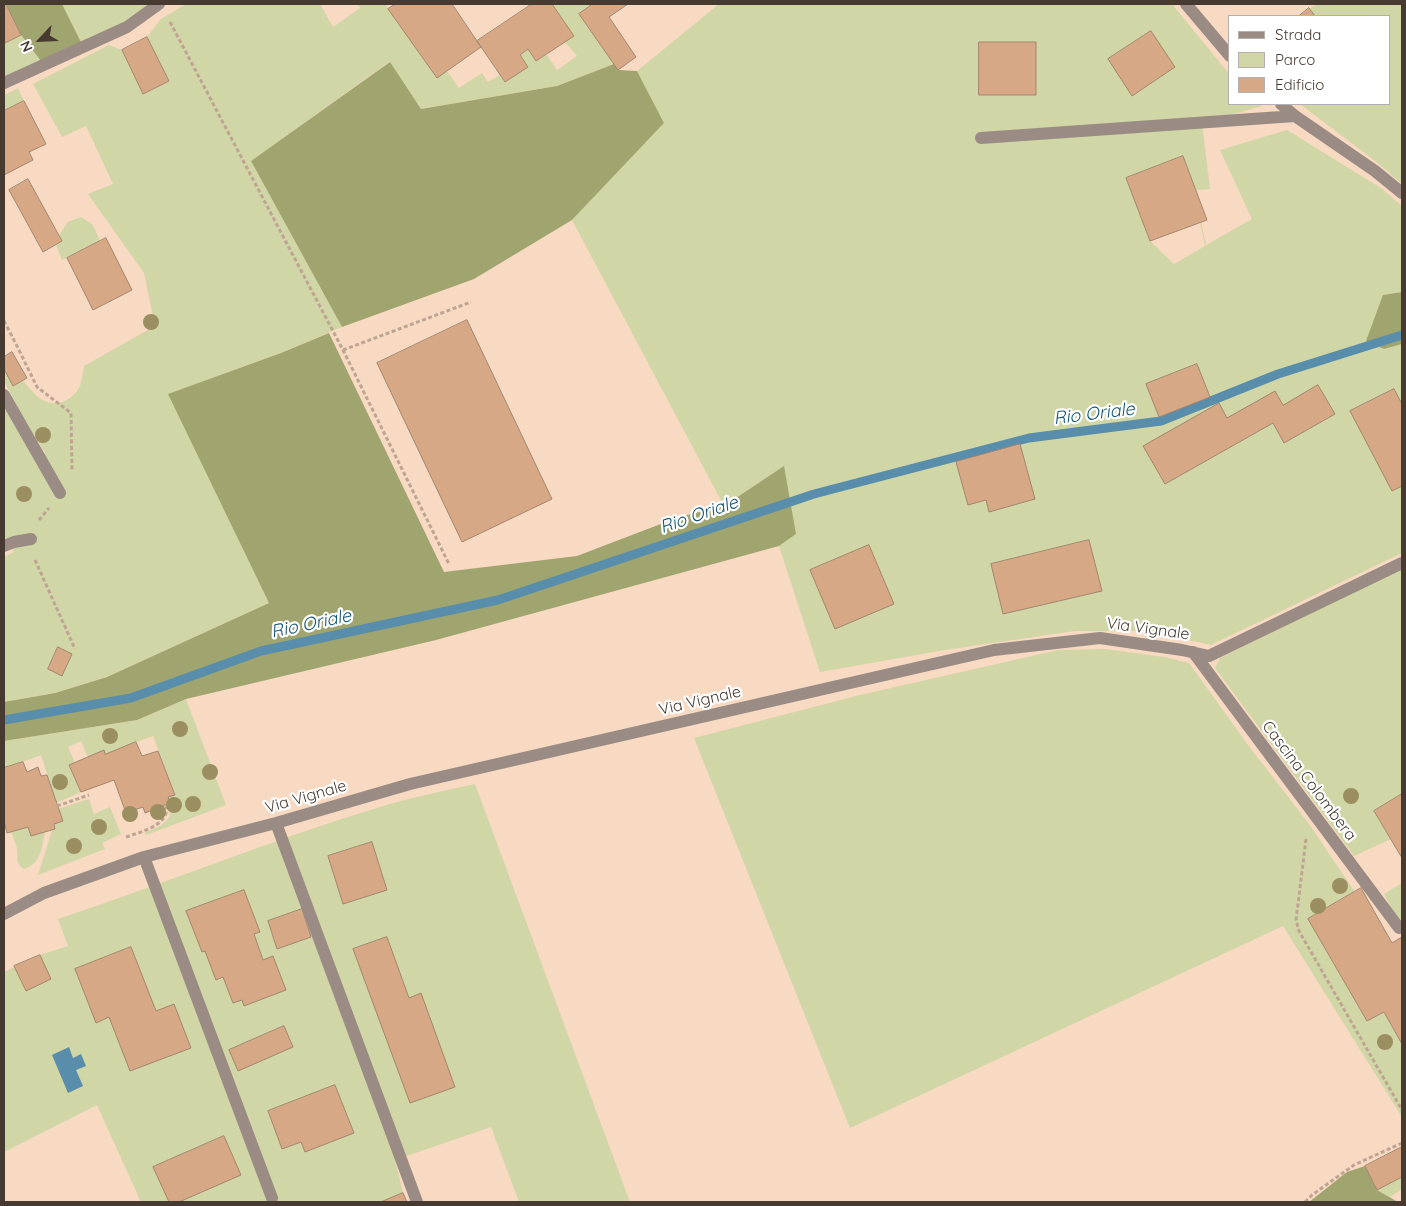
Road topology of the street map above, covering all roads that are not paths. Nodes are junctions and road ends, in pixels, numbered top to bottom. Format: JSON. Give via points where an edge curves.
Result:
{"nodes":[{"id":1,"x":159,"y":4,"type":"edge"},
{"id":2,"x":1186,"y":4,"type":"edge"},
{"id":3,"x":1228,"y":54,"type":"edge"},
{"id":4,"x":4,"y":84,"type":"edge"},
{"id":5,"x":1282,"y":105,"type":"edge"},
{"id":6,"x":1295,"y":116,"type":"junction"},
{"id":7,"x":980,"y":138,"type":"dead end"},
{"id":8,"x":1402,"y":193,"type":"edge"},
{"id":9,"x":4,"y":395,"type":"edge"},
{"id":10,"x":60,"y":492,"type":"dead end"},
{"id":11,"x":31,"y":539,"type":"dead end"},
{"id":12,"x":4,"y":546,"type":"edge"},
{"id":13,"x":1402,"y":563,"type":"edge"},
{"id":14,"x":1193,"y":652,"type":"junction"},
{"id":15,"x":276,"y":823,"type":"junction"},
{"id":16,"x":144,"y":857,"type":"junction"},
{"id":17,"x":4,"y":914,"type":"edge"},
{"id":18,"x":1399,"y":928,"type":"dead end"},
{"id":19,"x":272,"y":1198,"type":"dead end"},
{"id":20,"x":417,"y":1202,"type":"edge"}],
"edges":[{"from":1,"to":4,"type":"street","via":[[127,27]]},
{"from":2,"to":3,"type":"street"},
{"from":5,"to":6,"type":"street"},
{"from":6,"to":7,"type":"street"},
{"from":6,"to":8,"type":"street"},
{"from":9,"to":10,"type":"street"},
{"from":11,"to":12,"type":"street"},
{"from":13,"to":14,"type":"street","name":"Via Vignale","via":[[1209,656]]},
{"from":14,"to":15,"type":"street","name":"Via Vignale","via":[[1100,638],[994,650],[410,784]]},
{"from":14,"to":18,"type":"street","name":"Cascina Colombera"},
{"from":15,"to":16,"type":"street","name":"Via Vignale"},
{"from":15,"to":20,"type":"street"},
{"from":16,"to":17,"type":"street","name":"Via Vignale","via":[[44,893]]},
{"from":16,"to":19,"type":"street"}]}
